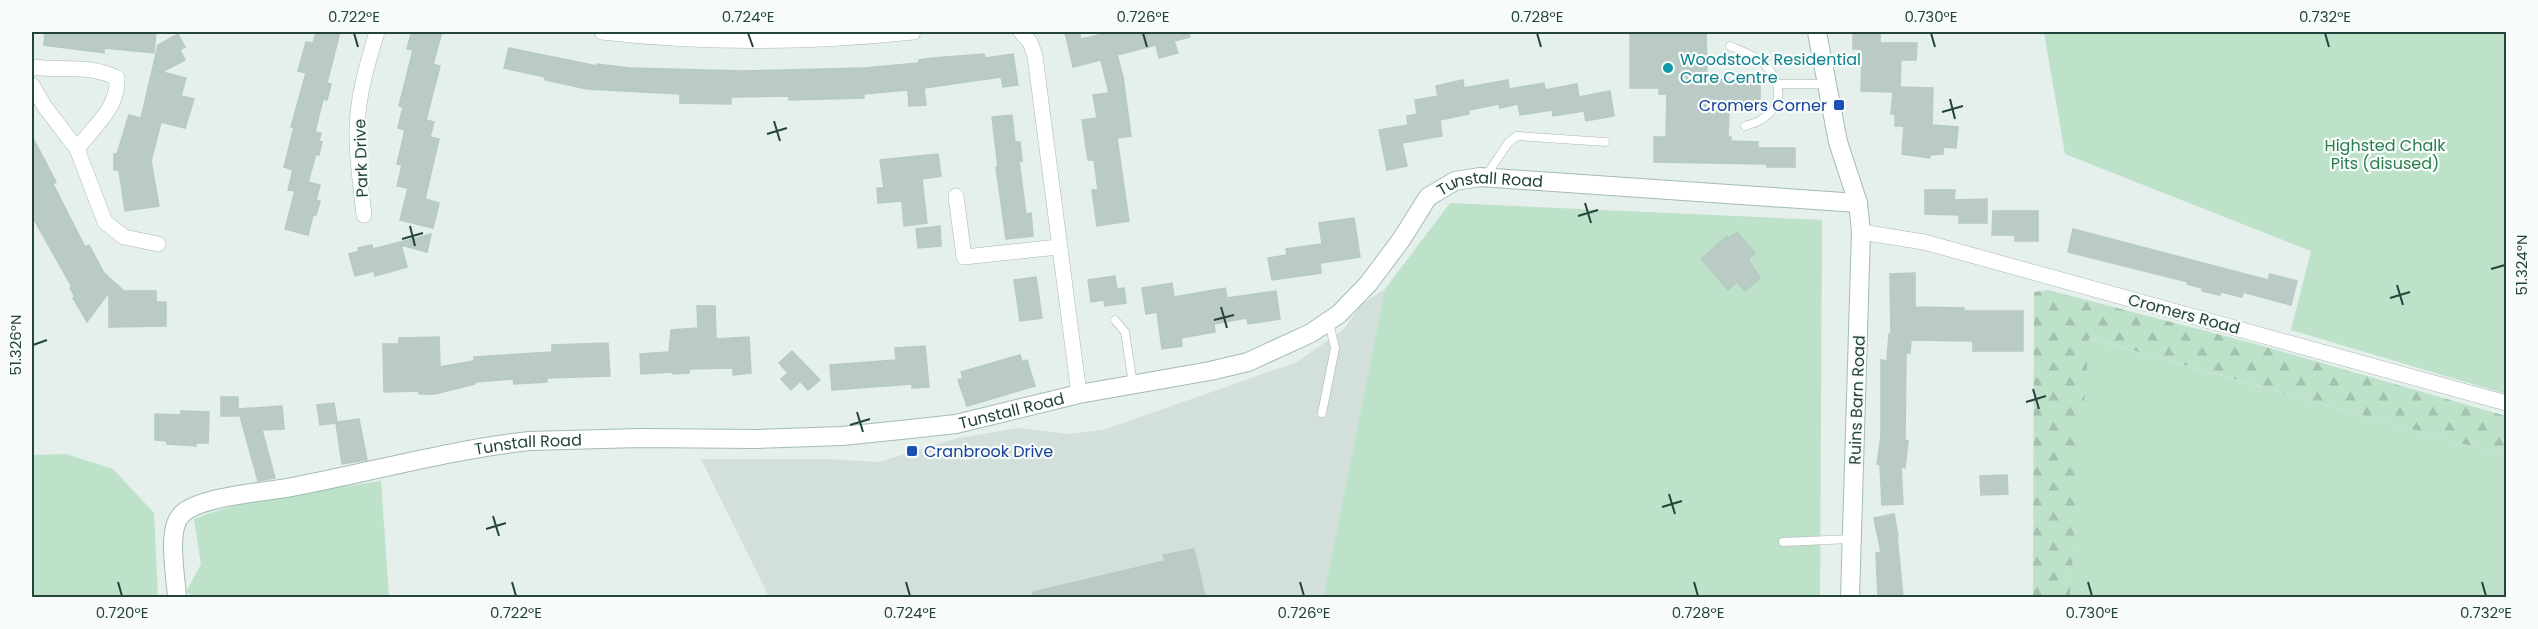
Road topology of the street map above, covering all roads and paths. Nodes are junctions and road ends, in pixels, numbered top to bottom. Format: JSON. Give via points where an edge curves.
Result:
{"nodes":[{"id":1,"x":377,"y":32,"type":"edge"},
{"id":2,"x":602,"y":32,"type":"edge"},
{"id":3,"x":913,"y":32,"type":"edge"},
{"id":4,"x":1021,"y":32,"type":"edge"},
{"id":5,"x":1817,"y":32,"type":"edge"},
{"id":6,"x":814,"y":36,"type":"edge"},
{"id":7,"x":1730,"y":46,"type":"dead end"},
{"id":8,"x":32,"y":68,"type":"edge"},
{"id":9,"x":1779,"y":84,"type":"junction"},
{"id":10,"x":1827,"y":84,"type":"junction"},
{"id":11,"x":32,"y":85,"type":"edge"},
{"id":12,"x":1744,"y":126,"type":"dead end"},
{"id":13,"x":1605,"y":142,"type":"dead end"},
{"id":14,"x":77,"y":149,"type":"junction"},
{"id":15,"x":1486,"y":178,"type":"junction"},
{"id":16,"x":956,"y":196,"type":"dead end"},
{"id":17,"x":1858,"y":203,"type":"junction"},
{"id":18,"x":364,"y":215,"type":"dead end"},
{"id":19,"x":1861,"y":232,"type":"junction"},
{"id":20,"x":158,"y":244,"type":"dead end"},
{"id":21,"x":1058,"y":247,"type":"junction"},
{"id":22,"x":1115,"y":320,"type":"dead end"},
{"id":23,"x":1329,"y":321,"type":"junction"},
{"id":24,"x":1133,"y":384,"type":"junction"},
{"id":25,"x":1079,"y":393,"type":"junction"},
{"id":26,"x":2506,"y":403,"type":"edge"},
{"id":27,"x":1322,"y":413,"type":"dead end"},
{"id":28,"x":1852,"y":539,"type":"junction"},
{"id":29,"x":1783,"y":542,"type":"dead end"},
{"id":30,"x":177,"y":597,"type":"edge"},
{"id":31,"x":1850,"y":597,"type":"edge"}],
"edges":[{"from":1,"to":18,"type":"street","name":"Park Drive","via":[[357,125]]},
{"from":2,"to":6,"type":"street","via":[[708,41]]},
{"from":3,"to":6,"type":"street"},
{"from":4,"to":21,"type":"street","via":[[1035,56]]},
{"from":5,"to":10,"type":"street","name":"Ruins Barn Road"},
{"from":7,"to":9,"type":"lane","via":[[1757,58]]},
{"from":8,"to":14,"type":"street","via":[[67,67],[105,72],[117,78],[114,102]]},
{"from":9,"to":10,"type":"lane"},
{"from":9,"to":12,"type":"lane","via":[[1778,101],[1772,112]]},
{"from":10,"to":17,"type":"street","name":"Ruins Barn Road","via":[[1838,142]]},
{"from":11,"to":14,"type":"street"},
{"from":13,"to":15,"type":"lane","via":[[1517,136],[1508,143]]},
{"from":14,"to":20,"type":"street","via":[[105,222],[124,237]]},
{"from":15,"to":17,"type":"street","name":"Tunstall Road"},
{"from":15,"to":23,"type":"street","name":"Tunstall Road","via":[[1455,181],[1428,197],[1368,284]]},
{"from":16,"to":21,"type":"street","via":[[964,257]]},
{"from":17,"to":19,"type":"street","name":"Ruins Barn Road"},
{"from":19,"to":26,"type":"street","name":"Cromers Road","via":[[1924,242]]},
{"from":19,"to":28,"type":"street","name":"Ruins Barn Road"},
{"from":21,"to":25,"type":"street"},
{"from":22,"to":24,"type":"lane","via":[[1125,332]]},
{"from":23,"to":24,"type":"street","name":"Tunstall Road","via":[[1248,362]]},
{"from":23,"to":27,"type":"lane","via":[[1335,348]]},
{"from":24,"to":25,"type":"street","name":"Tunstall Road"},
{"from":25,"to":30,"type":"street","name":"Tunstall Road","via":[[956,424],[878,433],[756,439],[529,441],[485,446],[202,503],[183,513],[175,523]]},
{"from":28,"to":29,"type":"lane"},
{"from":28,"to":31,"type":"street","name":"Ruins Barn Road"}]}
